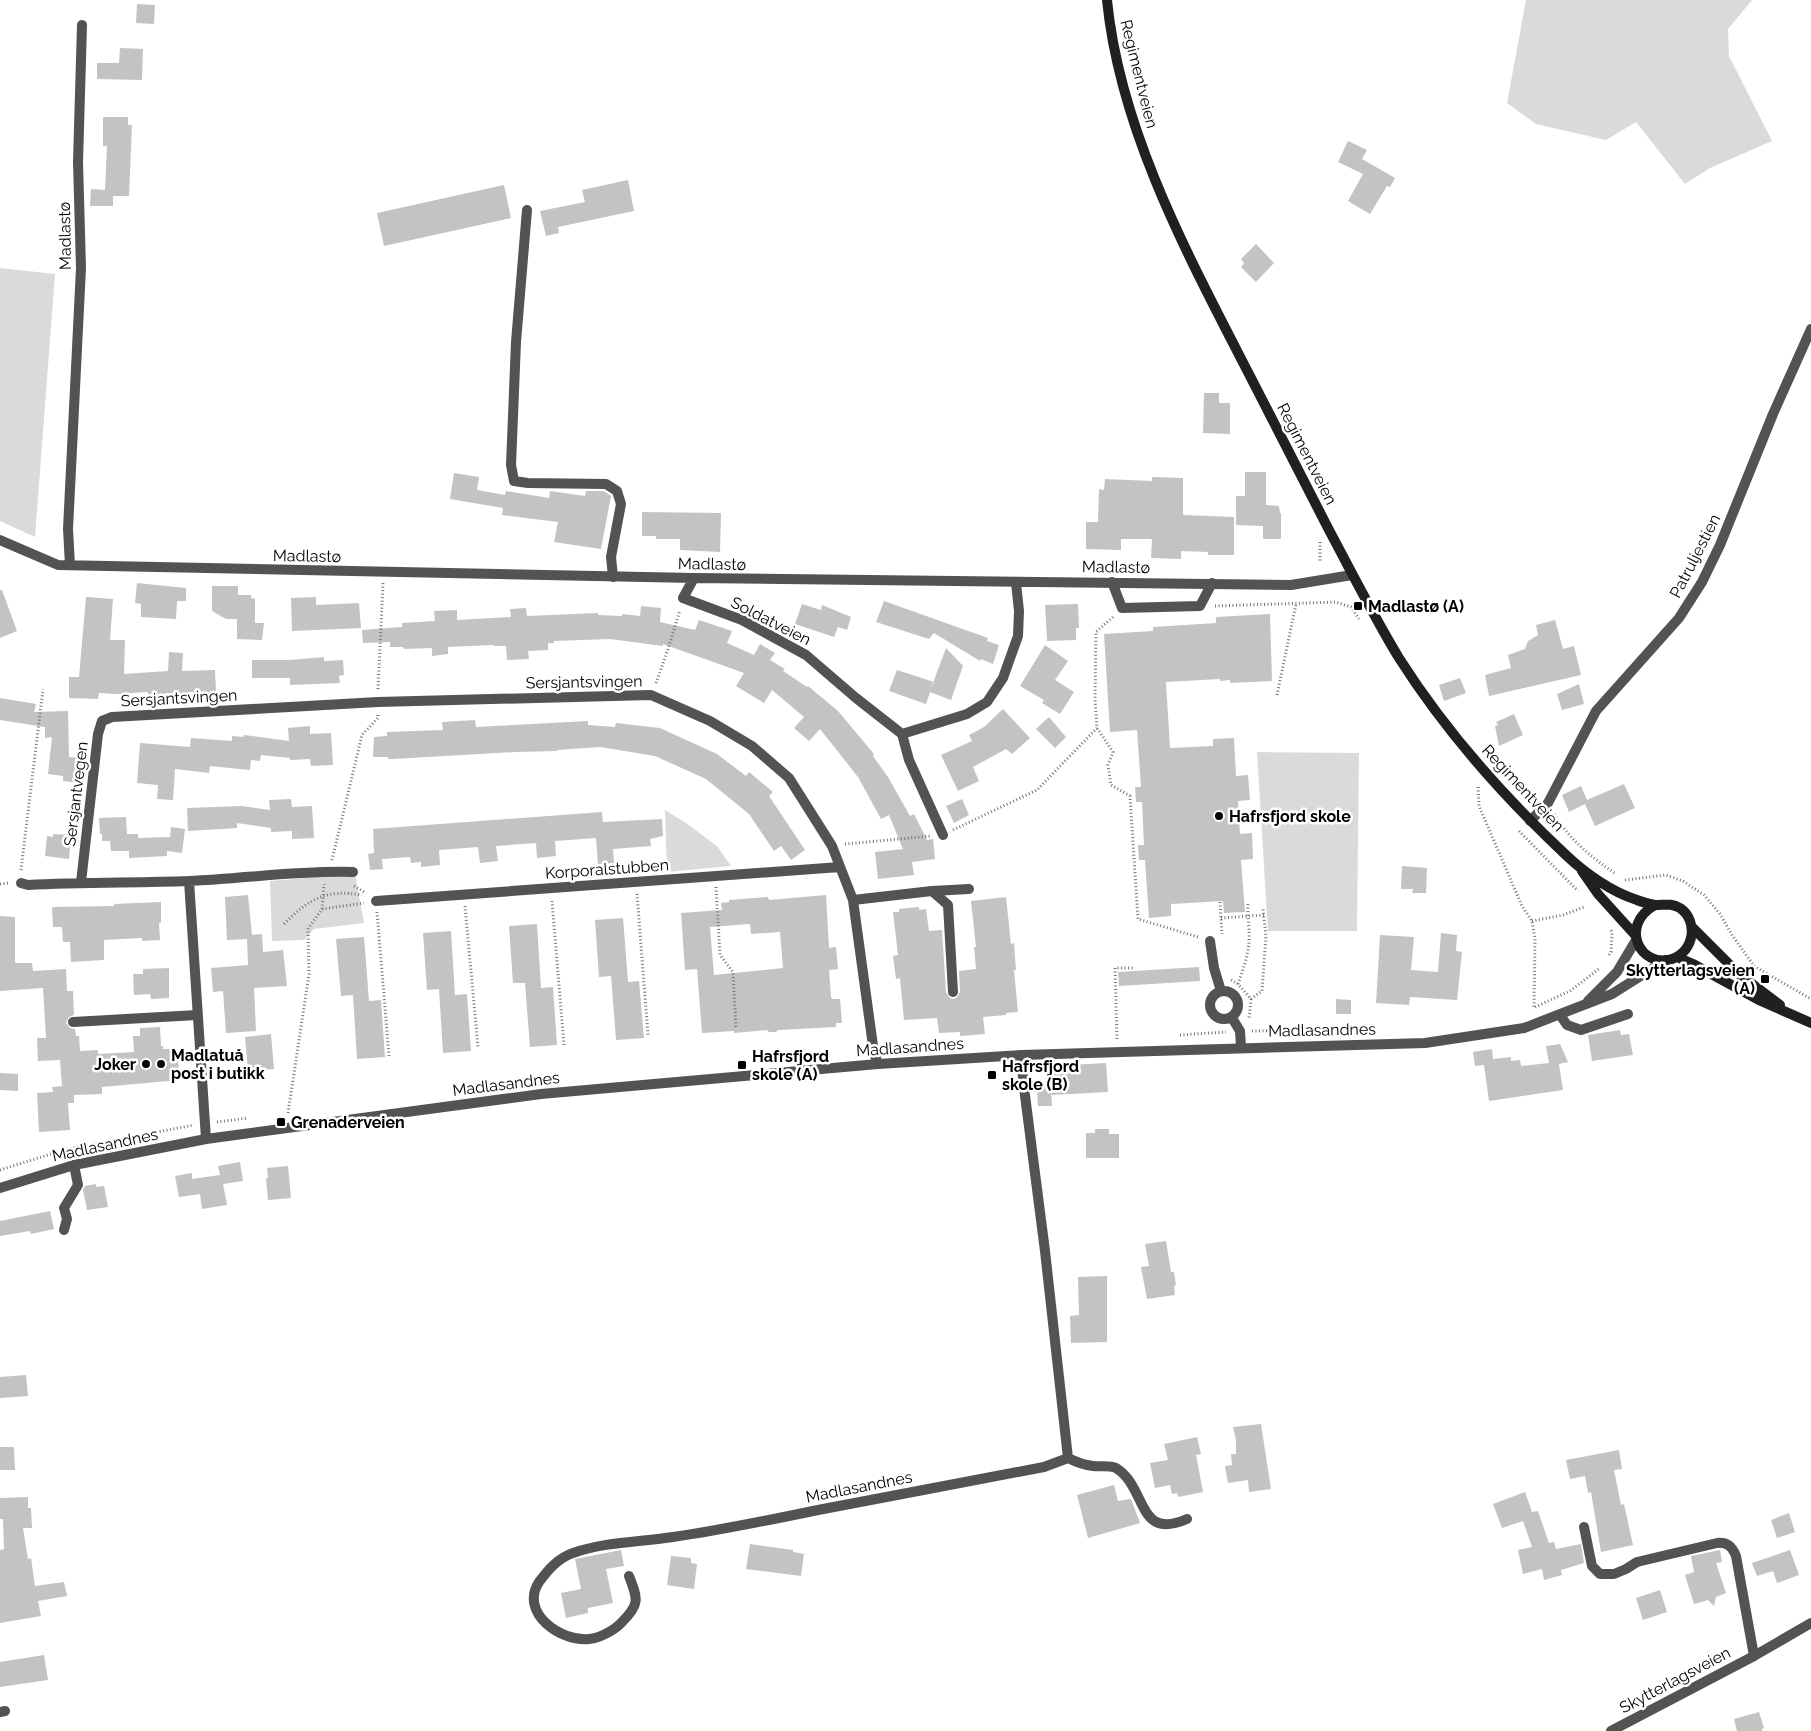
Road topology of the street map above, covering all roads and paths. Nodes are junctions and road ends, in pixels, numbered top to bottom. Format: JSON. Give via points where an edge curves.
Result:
{"nodes":[{"id":1,"x":1107,"y":0,"type":"edge"},
{"id":2,"x":82,"y":25,"type":"dead end"},
{"id":3,"x":527,"y":210,"type":"dead end"},
{"id":4,"x":1811,"y":329,"type":"edge"},
{"id":5,"x":0,"y":540,"type":"edge"},
{"id":6,"x":70,"y":565,"type":"junction"},
{"id":7,"x":383,"y":572,"type":"junction"},
{"id":8,"x":1352,"y":575,"type":"junction"},
{"id":9,"x":613,"y":577,"type":"junction"},
{"id":10,"x":694,"y":578,"type":"junction"},
{"id":11,"x":1112,"y":582,"type":"junction"},
{"id":12,"x":1016,"y":583,"type":"junction"},
{"id":13,"x":1212,"y":584,"type":"junction"},
{"id":14,"x":683,"y":598,"type":"junction"},
{"id":15,"x":1336,"y":602,"type":"dead end"},
{"id":16,"x":1296,"y":604,"type":"junction"},
{"id":17,"x":1200,"y":606,"type":"junction"},
{"id":18,"x":1122,"y":608,"type":"junction"},
{"id":19,"x":43,"y":689,"type":"dead end"},
{"id":20,"x":651,"y":695,"type":"junction"},
{"id":21,"x":1277,"y":695,"type":"dead end"},
{"id":22,"x":378,"y":702,"type":"junction"},
{"id":23,"x":112,"y":717,"type":"joint"},
{"id":24,"x":1097,"y":728,"type":"junction"},
{"id":25,"x":902,"y":734,"type":"junction"},
{"id":26,"x":1478,"y":787,"type":"dead end"},
{"id":27,"x":1530,"y":821,"type":"junction"},
{"id":28,"x":943,"y":835,"type":"junction"},
{"id":29,"x":832,"y":846,"type":"junction"},
{"id":30,"x":1578,"y":866,"type":"junction"},
{"id":31,"x":840,"y":867,"type":"junction"},
{"id":32,"x":329,"y":872,"type":"junction"},
{"id":33,"x":353,"y":872,"type":"dead end"},
{"id":34,"x":341,"y":875,"type":"junction"},
{"id":35,"x":715,"y":876,"type":"junction"},
{"id":36,"x":190,"y":881,"type":"junction"},
{"id":37,"x":81,"y":882,"type":"junction"},
{"id":38,"x":636,"y":882,"type":"junction"},
{"id":39,"x":21,"y":883,"type":"joint"},
{"id":40,"x":550,"y":888,"type":"junction"},
{"id":41,"x":969,"y":889,"type":"dead end"},
{"id":42,"x":1577,"y":890,"type":"dead end"},
{"id":43,"x":932,"y":891,"type":"junction"},
{"id":44,"x":464,"y":894,"type":"junction"},
{"id":45,"x":362,"y":895,"type":"dead end"},
{"id":46,"x":1583,"y":896,"type":"dead end"},
{"id":47,"x":376,"y":900,"type":"junction"},
{"id":48,"x":853,"y":900,"type":"junction"},
{"id":49,"x":1220,"y":902,"type":"dead end"},
{"id":50,"x":1248,"y":904,"type":"dead end"},
{"id":51,"x":1655,"y":905,"type":"junction"},
{"id":52,"x":1584,"y":907,"type":"dead end"},
{"id":53,"x":322,"y":909,"type":"junction"},
{"id":54,"x":1263,"y":909,"type":"dead end"},
{"id":55,"x":1264,"y":915,"type":"junction"},
{"id":56,"x":1247,"y":917,"type":"junction"},
{"id":57,"x":1221,"y":918,"type":"junction"},
{"id":58,"x":1532,"y":922,"type":"junction"},
{"id":59,"x":284,"y":924,"type":"dead end"},
{"id":60,"x":1609,"y":926,"type":"dead end"},
{"id":61,"x":1692,"y":927,"type":"junction"},
{"id":62,"x":1222,"y":937,"type":"dead end"},
{"id":63,"x":1636,"y":938,"type":"junction"},
{"id":64,"x":1210,"y":941,"type":"joint"},
{"id":65,"x":1677,"y":957,"type":"junction"},
{"id":66,"x":1608,"y":958,"type":"dead end"},
{"id":67,"x":1666,"y":960,"type":"junction"},
{"id":68,"x":1135,"y":968,"type":"dead end"},
{"id":69,"x":1226,"y":978,"type":"dead end"},
{"id":70,"x":1238,"y":984,"type":"junction"},
{"id":71,"x":1221,"y":991,"type":"junction"},
{"id":72,"x":953,"y":992,"type":"dead end"},
{"id":73,"x":1251,"y":999,"type":"junction"},
{"id":74,"x":1586,"y":1003,"type":"junction"},
{"id":75,"x":1534,"y":1008,"type":"dead end"},
{"id":76,"x":1628,"y":1014,"type":"dead end"},
{"id":77,"x":1792,"y":1014,"type":"junction"},
{"id":78,"x":197,"y":1015,"type":"junction"},
{"id":79,"x":1560,"y":1015,"type":"junction"},
{"id":80,"x":1232,"y":1018,"type":"junction"},
{"id":81,"x":73,"y":1022,"type":"dead end"},
{"id":82,"x":1811,"y":1023,"type":"edge"},
{"id":83,"x":736,"y":1029,"type":"dead end"},
{"id":84,"x":1258,"y":1031,"type":"dead end"},
{"id":85,"x":648,"y":1035,"type":"dead end"},
{"id":86,"x":1117,"y":1039,"type":"dead end"},
{"id":87,"x":564,"y":1045,"type":"dead end"},
{"id":88,"x":1241,"y":1047,"type":"junction"},
{"id":89,"x":478,"y":1048,"type":"dead end"},
{"id":90,"x":1022,"y":1055,"type":"junction"},
{"id":91,"x":389,"y":1056,"type":"dead end"},
{"id":92,"x":878,"y":1064,"type":"junction"},
{"id":93,"x":288,"y":1113,"type":"dead end"},
{"id":94,"x":206,"y":1139,"type":"junction"},
{"id":95,"x":74,"y":1165,"type":"junction"},
{"id":96,"x":0,"y":1188,"type":"edge"},
{"id":97,"x":64,"y":1230,"type":"dead end"},
{"id":98,"x":1068,"y":1458,"type":"junction"},
{"id":99,"x":1187,"y":1519,"type":"dead end"},
{"id":100,"x":1584,"y":1527,"type":"dead end"},
{"id":101,"x":629,"y":1576,"type":"dead end"},
{"id":102,"x":1811,"y":1623,"type":"edge"},
{"id":103,"x":1754,"y":1656,"type":"junction"},
{"id":104,"x":1611,"y":1731,"type":"edge"}],
"edges":[{"from":1,"to":8,"type":"main road","name":"Regimentveien","via":[[1126,100],[1156,181],[1228,333]]},
{"from":2,"to":6,"type":"street","name":"Madlastø","via":[[78,162],[81,268],[68,529]]},
{"from":3,"to":9,"type":"street","via":[[516,342],[511,465],[514,481],[606,484],[617,492],[621,504],[611,557]]},
{"from":4,"to":27,"type":"street","name":"Patruljestien","via":[[1702,582],[1679,618],[1596,711],[1548,803]]},
{"from":5,"to":6,"type":"street","name":"Madlastø","via":[[58,565]]},
{"from":6,"to":7,"type":"street","name":"Madlastø"},
{"from":7,"to":9,"type":"street","name":"Madlastø"},
{"from":7,"to":22,"type":"path"},
{"from":8,"to":13,"type":"street","name":"Madlastø","via":[[1291,585]]},
{"from":8,"to":27,"type":"main road","name":"Regimentveien","via":[[1400,659],[1428,699],[1481,768]]},
{"from":9,"to":10,"type":"street","name":"Madlastø"},
{"from":10,"to":12,"type":"street","name":"Madlastø"},
{"from":10,"to":14,"type":"street"},
{"from":11,"to":12,"type":"street","name":"Madlastø"},
{"from":11,"to":13,"type":"street","name":"Madlastø"},
{"from":11,"to":18,"type":"street"},
{"from":12,"to":25,"type":"street","via":[[1018,636],[1003,678],[987,702],[967,714]]},
{"from":13,"to":17,"type":"street"},
{"from":14,"to":20,"type":"path"},
{"from":14,"to":25,"type":"street","name":"Soldatveien","via":[[742,620],[806,655]]},
{"from":15,"to":16,"type":"path"},
{"from":16,"to":17,"type":"path"},
{"from":16,"to":21,"type":"path"},
{"from":17,"to":18,"type":"street"},
{"from":18,"to":24,"type":"path","via":[[1096,632],[1094,699]]},
{"from":19,"to":39,"type":"path"},
{"from":20,"to":22,"type":"street","name":"Sersjantsvingen"},
{"from":20,"to":29,"type":"street","name":"Sersjantsvingen","via":[[710,721],[752,746],[789,778]]},
{"from":22,"to":23,"type":"street","name":"Sersjantsvingen"},
{"from":22,"to":32,"type":"path","via":[[378,718],[362,735]]},
{"from":23,"to":37,"type":"street","name":"Sersjantvegen","via":[[102,722],[98,734]]},
{"from":24,"to":28,"type":"path","via":[[1036,790]]},
{"from":24,"to":64,"type":"path","via":[[1113,752],[1108,765],[1111,785],[1130,796],[1138,920]]},
{"from":25,"to":28,"type":"street","via":[[908,760]]},
{"from":26,"to":58,"type":"path","via":[[1478,806]]},
{"from":27,"to":30,"type":"main road","name":"Regimentveien"},
{"from":28,"to":29,"type":"path"},
{"from":29,"to":31,"type":"street","name":"Sersjantsvingen"},
{"from":30,"to":51,"type":"main road","name":"Regimentveien","via":[[1634,899]]},
{"from":30,"to":63,"type":"main road","name":"Regimentveien"},
{"from":31,"to":35,"type":"street","name":"Korporalstubben"},
{"from":31,"to":48,"type":"street","name":"Sersjantsvingen"},
{"from":32,"to":34,"type":"street"},
{"from":32,"to":36,"type":"street"},
{"from":33,"to":34,"type":"street"},
{"from":34,"to":47,"type":"path"},
{"from":34,"to":53,"type":"path","via":[[324,883]]},
{"from":35,"to":38,"type":"street","name":"Korporalstubben"},
{"from":35,"to":83,"type":"path","via":[[720,956],[733,972]]},
{"from":36,"to":37,"type":"street"},
{"from":36,"to":78,"type":"street"},
{"from":37,"to":39,"type":"street"},
{"from":38,"to":40,"type":"street","name":"Korporalstubben"},
{"from":38,"to":85,"type":"path"},
{"from":40,"to":44,"type":"street","name":"Korporalstubben"},
{"from":40,"to":87,"type":"path"},
{"from":41,"to":43,"type":"street"},
{"from":42,"to":46,"type":"path"},
{"from":43,"to":48,"type":"street"},
{"from":43,"to":72,"type":"street","via":[[948,905]]},
{"from":44,"to":47,"type":"street","name":"Korporalstubben"},
{"from":44,"to":89,"type":"path"},
{"from":45,"to":59,"type":"path","bridge":true,"via":[[315,898]]},
{"from":47,"to":53,"type":"path"},
{"from":47,"to":91,"type":"path"},
{"from":48,"to":92,"type":"street","name":"Sersjantsvingen"},
{"from":49,"to":57,"type":"path"},
{"from":50,"to":56,"type":"path"},
{"from":51,"to":61,"type":"main road","via":[[1678,907],[1686,914]]},
{"from":51,"to":63,"type":"main road","via":[[1640,916],[1635,928]]},
{"from":52,"to":58,"type":"path"},
{"from":53,"to":93,"type":"path","via":[[308,929],[309,974]]},
{"from":54,"to":55,"type":"path"},
{"from":55,"to":56,"type":"path"},
{"from":55,"to":73,"type":"path","via":[[1266,936],[1262,990]]},
{"from":56,"to":57,"type":"path"},
{"from":56,"to":70,"type":"path","via":[[1249,941]]},
{"from":57,"to":62,"type":"path"},
{"from":58,"to":75,"type":"path","via":[[1535,940]]},
{"from":60,"to":66,"type":"path","via":[[1612,942]]},
{"from":61,"to":65,"type":"main road","via":[[1690,944]]},
{"from":61,"to":77,"type":"main road","via":[[1738,974]]},
{"from":63,"to":67,"type":"main road","via":[[1646,954]]},
{"from":63,"to":74,"type":"street","name":"Madlasandnes","via":[[1617,972]]},
{"from":64,"to":71,"type":"street"},
{"from":65,"to":67,"type":"main road"},
{"from":65,"to":77,"type":"main road"},
{"from":67,"to":74,"type":"street","name":"Madlasandnes","via":[[1612,994]]},
{"from":68,"to":86,"type":"path","via":[[1114,968]]},
{"from":69,"to":70,"type":"path"},
{"from":70,"to":73,"type":"path"},
{"from":71,"to":80,"type":"street","via":[[1231,992],[1238,1000],[1238,1010]]},
{"from":71,"to":80,"type":"street","via":[[1212,996],[1209,1006],[1213,1015],[1222,1020]]},
{"from":73,"to":84,"type":"path","via":[[1249,1020]]},
{"from":74,"to":79,"type":"street","name":"Madlasandnes"},
{"from":76,"to":79,"type":"street","via":[[1581,1030],[1567,1025]]},
{"from":77,"to":82,"type":"main road"},
{"from":78,"to":81,"type":"street"},
{"from":78,"to":94,"type":"street"},
{"from":79,"to":88,"type":"street","name":"Madlasandnes","via":[[1524,1028],[1426,1043]]},
{"from":80,"to":88,"type":"street","via":[[1240,1031]]},
{"from":88,"to":90,"type":"street","name":"Madlasandnes"},
{"from":90,"to":92,"type":"street","name":"Madlasandnes"},
{"from":90,"to":98,"type":"street"},
{"from":92,"to":94,"type":"street","name":"Madlasandnes","via":[[541,1094]]},
{"from":94,"to":95,"type":"street","name":"Madlasandnes"},
{"from":95,"to":96,"type":"street","name":"Madlasandnes"},
{"from":95,"to":97,"type":"street","via":[[78,1185],[64,1208],[67,1219]]},
{"from":98,"to":99,"type":"street","via":[[1092,1466],[1115,1467],[1138,1494],[1151,1521],[1174,1525]]},
{"from":98,"to":101,"type":"street","name":"Madlasandnes","via":[[1044,1467],[702,1533],[590,1548],[558,1561],[546,1573],[535,1589],[533,1599],[537,1613],[551,1629],[572,1638],[590,1640],[616,1628],[634,1610],[637,1595]]},
{"from":100,"to":103,"type":"street","name":"Skytterlagsveien","via":[[1592,1566],[1605,1576],[1622,1572],[1637,1562],[1717,1543],[1731,1546],[1736,1556]]},
{"from":102,"to":103,"type":"street","name":"Skytterlagsveien"},
{"from":103,"to":104,"type":"street","name":"Skytterlagsveien"}]}
